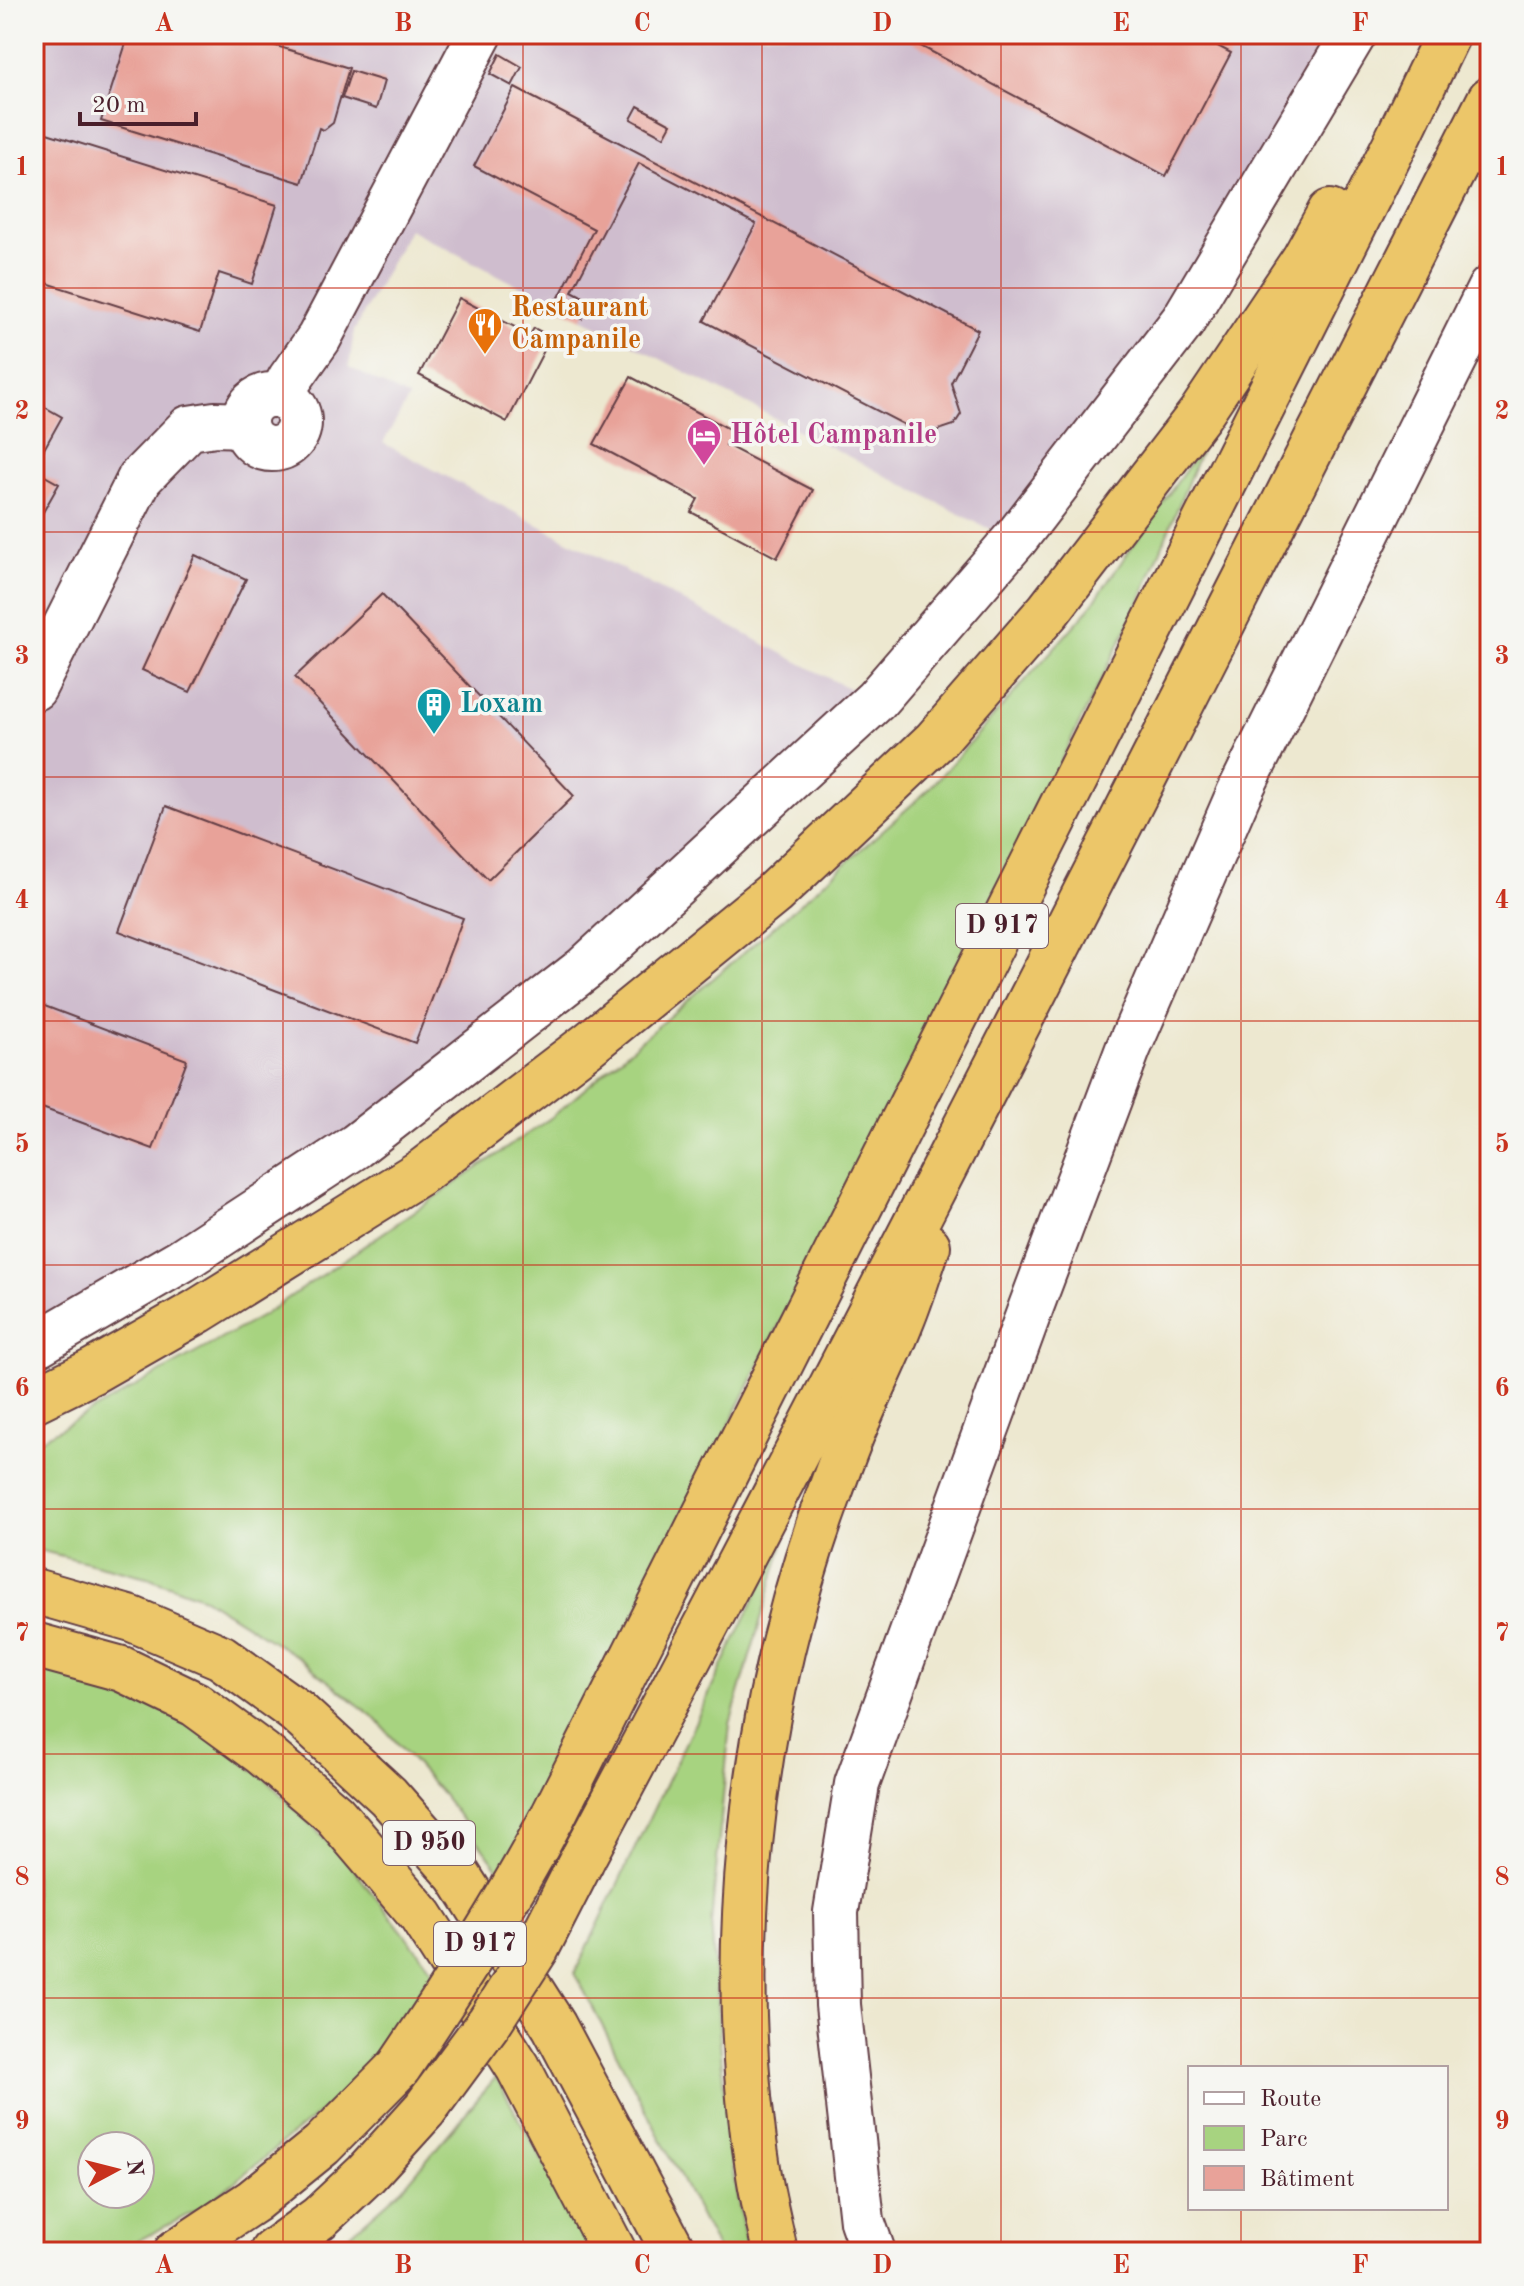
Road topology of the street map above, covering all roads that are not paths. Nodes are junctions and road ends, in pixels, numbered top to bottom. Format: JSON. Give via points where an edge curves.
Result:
{"nodes":[{"id":1,"x":480,"y":34,"type":"edge"},
{"id":2,"x":1354,"y":34,"type":"edge"},
{"id":3,"x":1427,"y":34,"type":"edge"},
{"id":4,"x":1448,"y":34,"type":"edge"},
{"id":5,"x":1490,"y":99,"type":"edge"},
{"id":6,"x":1490,"y":288,"type":"edge"},
{"id":7,"x":34,"y":688,"type":"edge"},
{"id":8,"x":974,"y":1108,"type":"junction"},
{"id":9,"x":34,"y":1346,"type":"edge"},
{"id":10,"x":34,"y":1400,"type":"edge"},
{"id":11,"x":34,"y":1591,"type":"edge"},
{"id":12,"x":34,"y":1645,"type":"edge"},
{"id":13,"x":176,"y":2252,"type":"edge"},
{"id":14,"x":272,"y":2252,"type":"edge"},
{"id":15,"x":614,"y":2252,"type":"edge"},
{"id":16,"x":674,"y":2252,"type":"edge"},
{"id":17,"x":775,"y":2252,"type":"edge"},
{"id":18,"x":873,"y":2252,"type":"edge"}],
"edges":[{"from":1,"to":7,"type":"street","via":[[319,338],[281,396],[298,411],[297,434],[279,449],[268,449],[257,445],[245,425],[189,428],[140,478]]},
{"from":2,"to":9,"type":"street","via":[[1183,321],[1016,538],[876,700],[585,968],[356,1146],[182,1260]]},
{"from":3,"to":10,"type":"highway","via":[[1304,259],[1200,414],[1049,610],[935,741],[773,894],[424,1170],[198,1311]]},
{"from":4,"to":13,"type":"highway","number":"D 917","bridge":true,"via":[[519,1879],[399,2067],[322,2145],[253,2201]]},
{"from":5,"to":8,"type":"highway","number":"D 917"},
{"from":6,"to":18,"type":"street","via":[[1239,793],[1128,1049],[857,1784],[836,1912],[838,2005],[862,2221]]},
{"from":8,"to":14,"type":"highway","bridge":true,"via":[[537,1948],[425,2109],[357,2183]]},
{"from":8,"to":17,"type":"highway","via":[[902,1321],[821,1518],[792,1610],[757,1784],[744,1971],[759,2174]]},
{"from":11,"to":16,"type":"highway","number":"D 950","via":[[132,1619],[221,1657],[296,1711],[388,1796],[458,1875],[554,2026]]},
{"from":12,"to":15,"type":"highway","number":"D 917","via":[[122,1669],[195,1704],[334,1814],[421,1916],[518,2067]]}]}
